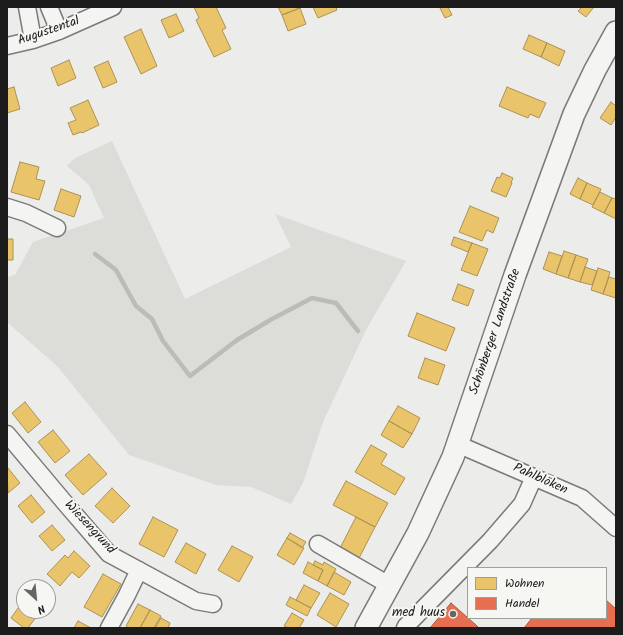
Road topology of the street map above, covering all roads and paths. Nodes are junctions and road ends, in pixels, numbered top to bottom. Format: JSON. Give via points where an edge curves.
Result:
{"nodes":[{"id":1,"x":27,"y":7,"type":"edge"},
{"id":2,"x":49,"y":7,"type":"edge"},
{"id":3,"x":113,"y":7,"type":"edge"},
{"id":4,"x":59,"y":31,"type":"junction"},
{"id":5,"x":616,"y":32,"type":"edge"},
{"id":6,"x":33,"y":40,"type":"junction"},
{"id":7,"x":7,"y":46,"type":"edge"},
{"id":8,"x":7,"y":207,"type":"edge"},
{"id":9,"x":57,"y":228,"type":"dead end"},
{"id":10,"x":7,"y":434,"type":"edge"},
{"id":11,"x":457,"y":444,"type":"junction"},
{"id":12,"x":534,"y":477,"type":"junction"},
{"id":13,"x":616,"y":528,"type":"edge"},
{"id":14,"x":318,"y":544,"type":"dead end"},
{"id":15,"x":139,"y":570,"type":"junction"},
{"id":16,"x":389,"y":585,"type":"junction"},
{"id":17,"x":213,"y":604,"type":"dead end"},
{"id":18,"x":109,"y":628,"type":"edge"},
{"id":19,"x":366,"y":628,"type":"edge"},
{"id":20,"x":405,"y":628,"type":"edge"}],
"edges":[{"from":1,"to":6,"type":"street"},
{"from":2,"to":4,"type":"street"},
{"from":3,"to":4,"type":"street","name":"Augustental"},
{"from":4,"to":6,"type":"street","name":"Augustental"},
{"from":5,"to":11,"type":"main road","name":"Schönberger Landstraße","via":[[574,114]]},
{"from":6,"to":7,"type":"street","name":"Augustental"},
{"from":8,"to":9,"type":"street"},
{"from":10,"to":15,"type":"street","name":"Wiesengrund","via":[[109,554]]},
{"from":11,"to":12,"type":"street","name":"Pahlblöken"},
{"from":11,"to":16,"type":"main road","name":"Schönberger Landstraße","via":[[418,533]]},
{"from":12,"to":13,"type":"street","name":"Pahlblöken","via":[[582,498]]},
{"from":12,"to":20,"type":"street","via":[[522,504],[490,541]]},
{"from":14,"to":16,"type":"street"},
{"from":15,"to":17,"type":"street","name":"Wiesengrund","via":[[196,601]]},
{"from":15,"to":18,"type":"street"},
{"from":16,"to":19,"type":"main road","name":"Schönberger Landstraße"}]}
